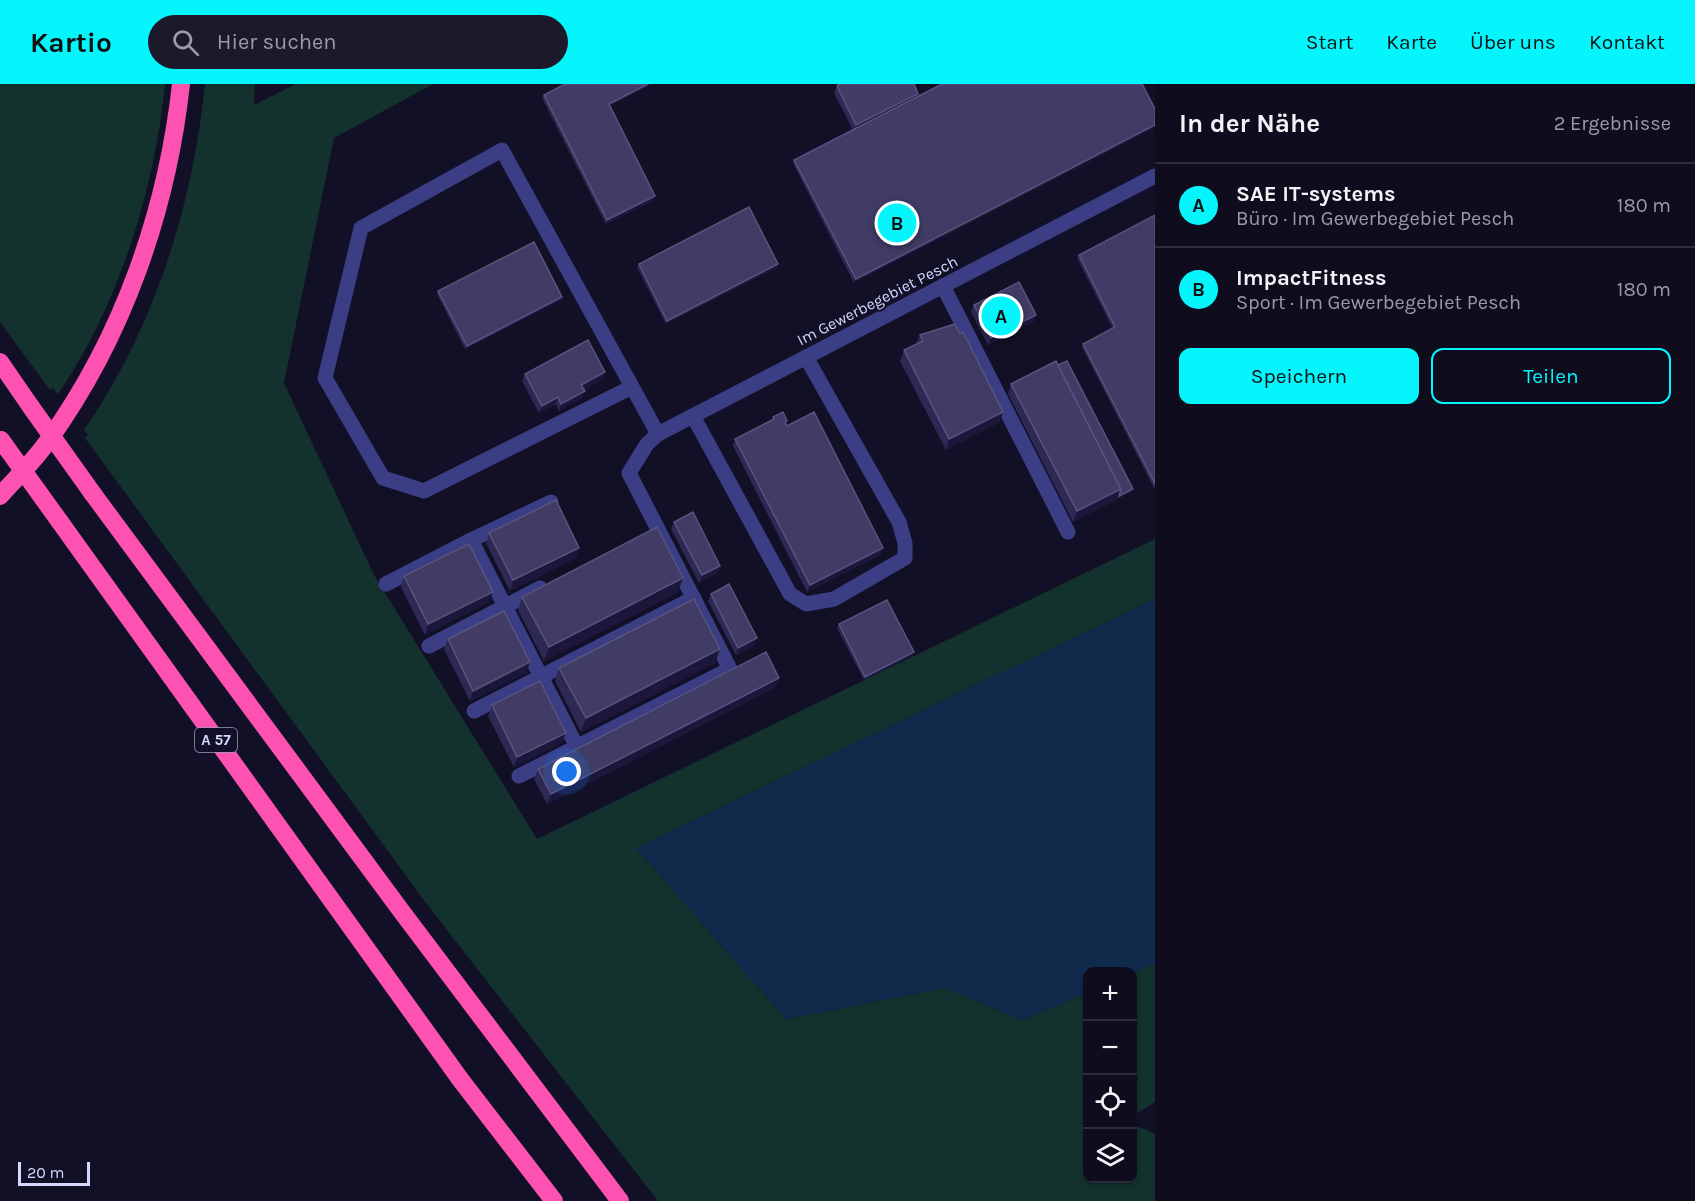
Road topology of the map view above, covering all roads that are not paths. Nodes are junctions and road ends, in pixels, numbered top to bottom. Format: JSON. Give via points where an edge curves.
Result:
{"nodes":[{"id":1,"x":180,"y":84,"type":"edge"},
{"id":2,"x":1155,"y":176,"type":"edge"},
{"id":3,"x":943,"y":286,"type":"junction"},
{"id":4,"x":806,"y":357,"type":"junction"},
{"id":5,"x":0,"y":362,"type":"edge"},
{"id":6,"x":632,"y":387,"type":"junction"},
{"id":7,"x":693,"y":416,"type":"junction"},
{"id":8,"x":658,"y":434,"type":"junction"},
{"id":9,"x":0,"y":440,"type":"edge"},
{"id":10,"x":0,"y":496,"type":"edge"},
{"id":11,"x":550,"y":502,"type":"edge"},
{"id":12,"x":1068,"y":532,"type":"dead end"},
{"id":13,"x":471,"y":540,"type":"junction"},
{"id":14,"x":556,"y":580,"type":"edge"},
{"id":15,"x":386,"y":585,"type":"dead end"},
{"id":16,"x":694,"y":598,"type":"junction"},
{"id":17,"x":505,"y":606,"type":"junction"},
{"id":18,"x":429,"y":646,"type":"dead end"},
{"id":19,"x":541,"y":676,"type":"junction"},
{"id":20,"x":474,"y":711,"type":"dead end"},
{"id":21,"x":577,"y":747,"type":"junction"},
{"id":22,"x":519,"y":776,"type":"dead end"},
{"id":23,"x":554,"y":1201,"type":"edge"},
{"id":24,"x":620,"y":1201,"type":"edge"}],
"edges":[{"from":1,"to":10,"type":"highway","via":[[162,192],[137,273],[114,328],[74,404],[47,444]]},
{"from":2,"to":3,"type":"street","name":"Im Gewerbegebiet Pesch"},
{"from":3,"to":4,"type":"street","name":"Im Gewerbegebiet Pesch"},
{"from":3,"to":12,"type":"street"},
{"from":4,"to":7,"type":"street","name":"Im Gewerbegebiet Pesch"},
{"from":4,"to":7,"type":"street","via":[[898,522],[905,543],[905,558],[834,599],[806,604],[790,594]]},
{"from":5,"to":24,"type":"highway","number":"A 57","bridge":true,"via":[[93,494]]},
{"from":6,"to":6,"type":"street","via":[[502,150],[361,228],[325,378],[383,478],[424,491]]},
{"from":6,"to":8,"type":"street"},
{"from":7,"to":8,"type":"street","name":"Im Gewerbegebiet Pesch"},
{"from":8,"to":16,"type":"street","name":"Im Gewerbegebiet Pesch","via":[[629,473],[652,530]]},
{"from":9,"to":23,"type":"highway","number":"A 57","bridge":true,"via":[[447,1061]]},
{"from":11,"to":13,"type":"street"},
{"from":13,"to":15,"type":"street"},
{"from":13,"to":17,"type":"street"},
{"from":14,"to":17,"type":"street"},
{"from":16,"to":19,"type":"street"},
{"from":16,"to":21,"type":"street","via":[[730,669]]},
{"from":17,"to":18,"type":"street"},
{"from":17,"to":19,"type":"street"},
{"from":19,"to":20,"type":"street"},
{"from":19,"to":21,"type":"street"},
{"from":21,"to":22,"type":"street"}]}
